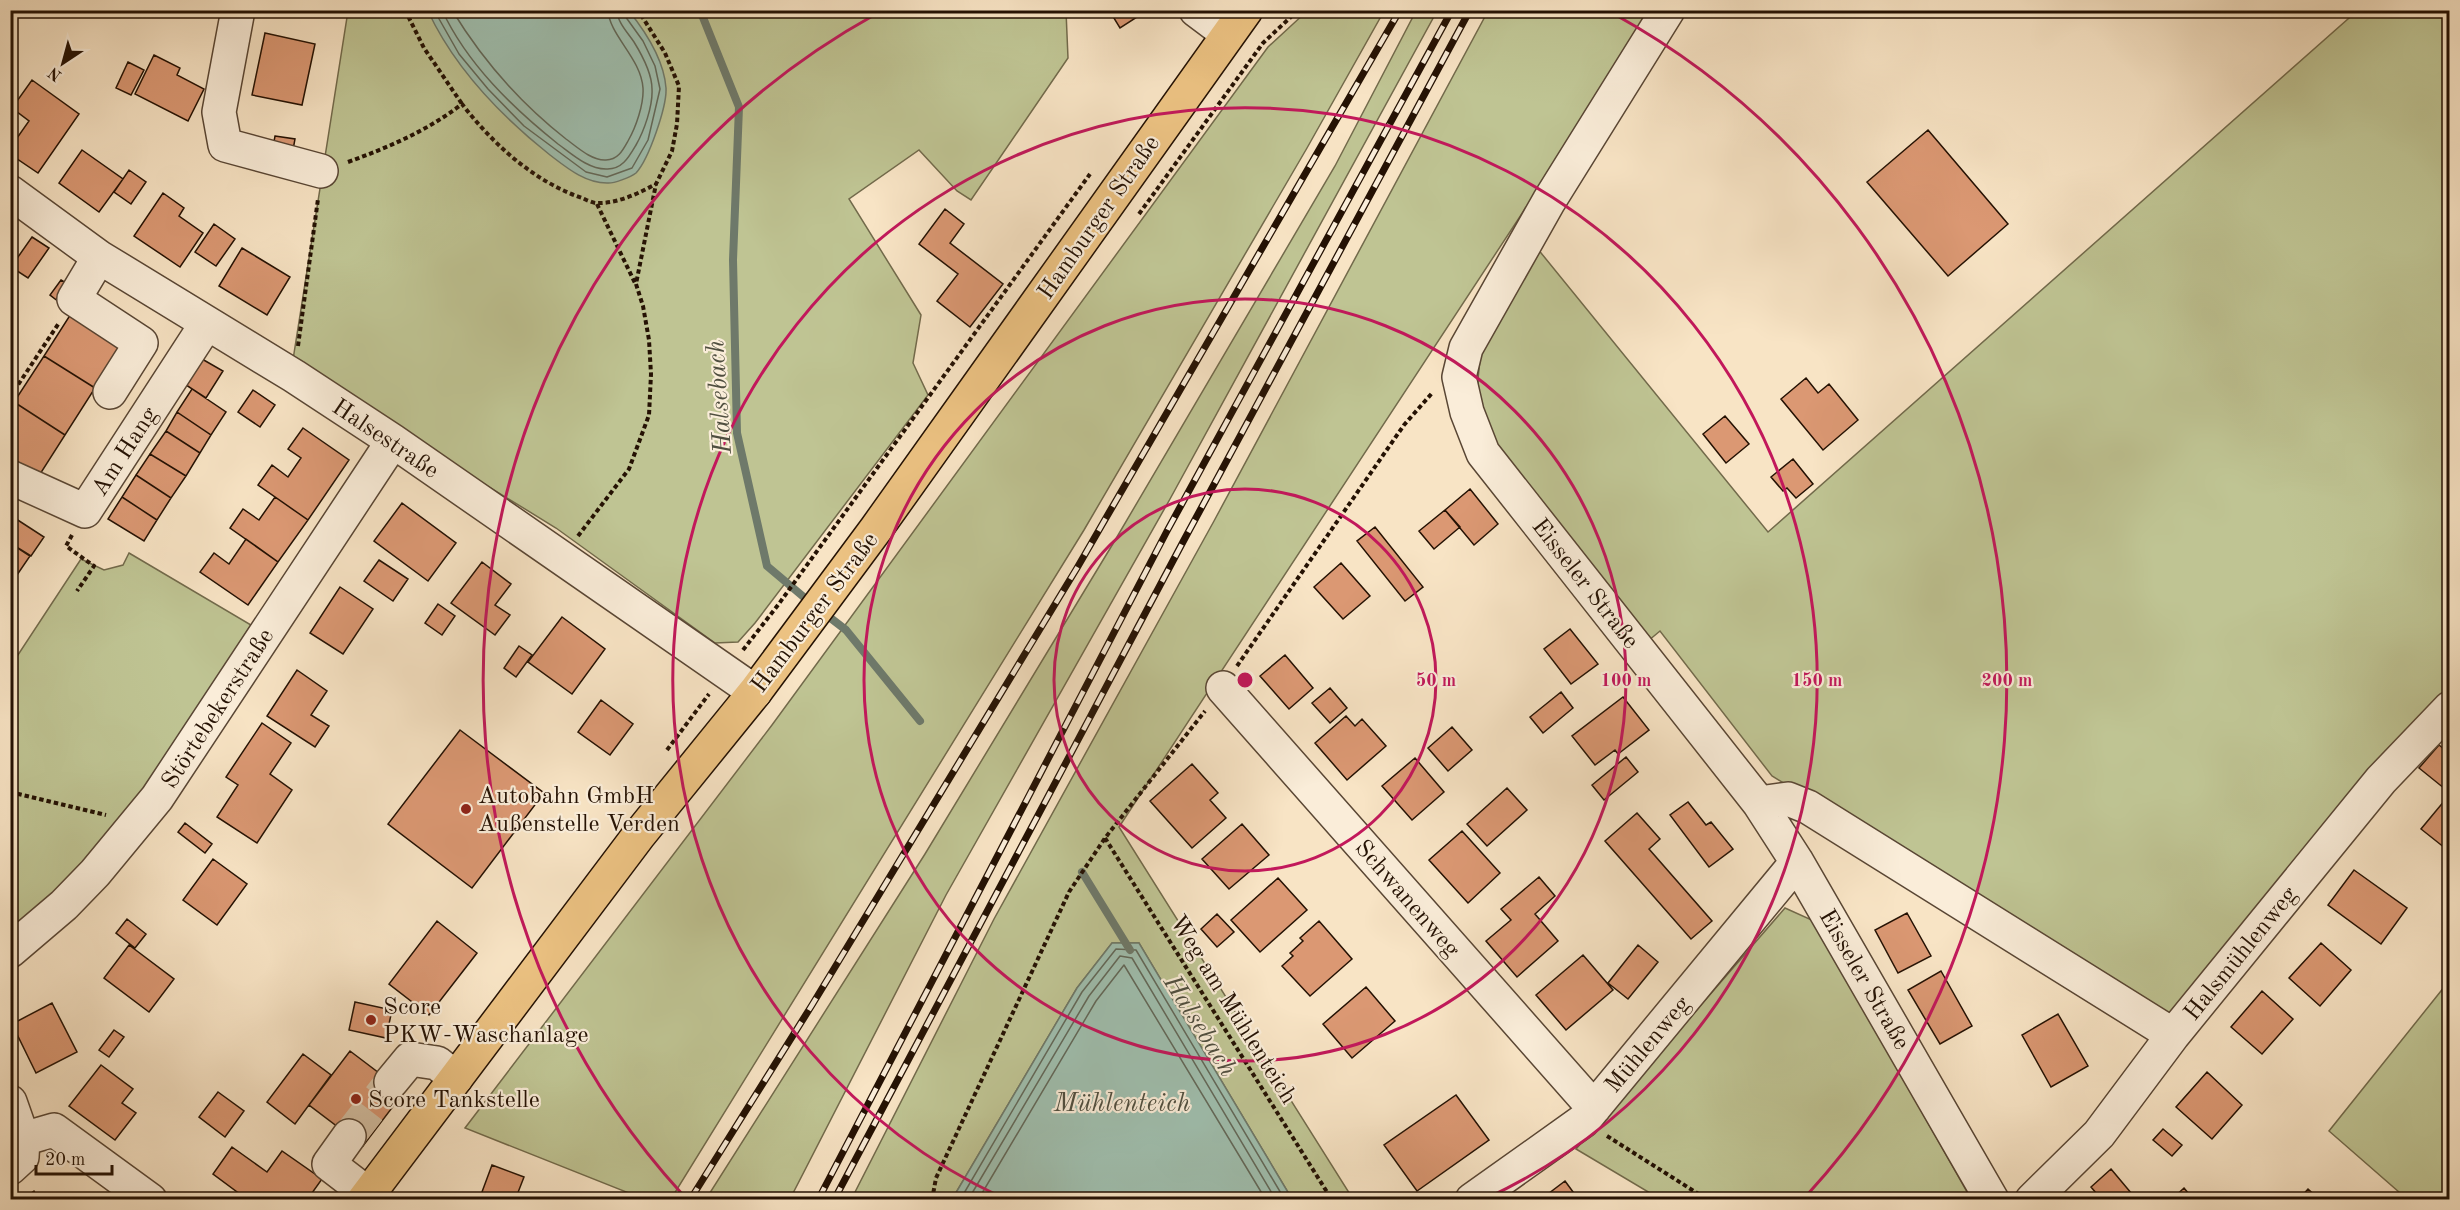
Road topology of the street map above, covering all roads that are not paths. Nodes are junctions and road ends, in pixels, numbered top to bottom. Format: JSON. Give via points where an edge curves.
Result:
{"nodes":[{"id":1,"x":238,"y":10,"type":"edge"},
{"id":2,"x":1196,"y":10,"type":"edge"},
{"id":3,"x":1668,"y":10,"type":"edge"},
{"id":4,"x":1237,"y":22,"type":"edge"},
{"id":5,"x":321,"y":171,"type":"road end"},
{"id":6,"x":10,"y":192,"type":"edge"},
{"id":7,"x":99,"y":257,"type":"junction"},
{"id":8,"x":207,"y":324,"type":"junction"},
{"id":9,"x":110,"y":392,"type":"dead end"},
{"id":10,"x":393,"y":441,"type":"junction"},
{"id":11,"x":10,"y":477,"type":"edge"},
{"id":12,"x":1223,"y":688,"type":"road end"},
{"id":13,"x":755,"y":692,"type":"junction"},
{"id":14,"x":2450,"y":708,"type":"edge"},
{"id":15,"x":1759,"y":803,"type":"junction"},
{"id":16,"x":1797,"y":862,"type":"junction"},
{"id":17,"x":10,"y":951,"type":"edge"},
{"id":18,"x":2173,"y":1035,"type":"junction"},
{"id":19,"x":456,"y":1078,"type":"junction"},
{"id":20,"x":391,"y":1082,"type":"tunnel mouth"},
{"id":21,"x":10,"y":1102,"type":"edge"},
{"id":22,"x":1588,"y":1115,"type":"junction"},
{"id":23,"x":349,"y":1136,"type":"tunnel mouth"},
{"id":24,"x":23,"y":1139,"type":"junction"},
{"id":25,"x":10,"y":1168,"type":"edge"},
{"id":26,"x":366,"y":1197,"type":"edge"},
{"id":27,"x":150,"y":1200,"type":"edge"},
{"id":28,"x":1472,"y":1200,"type":"edge"},
{"id":29,"x":1992,"y":1200,"type":"edge"},
{"id":30,"x":2032,"y":1200,"type":"edge"}],
"edges":[{"from":1,"to":5,"type":"street","via":[[219,112],[225,145]]},
{"from":2,"to":4,"type":"street"},
{"from":3,"to":15,"type":"street","name":"Eisseler Straße","via":[[1549,201],[1466,348],[1459,376],[1467,412],[1484,453]]},
{"from":4,"to":13,"type":"main road","name":"Hamburger Straße"},
{"from":6,"to":7,"type":"street","name":"Halsestraße"},
{"from":7,"to":8,"type":"street","name":"Halsestraße"},
{"from":7,"to":9,"type":"street","via":[[74,299],[141,343]]},
{"from":8,"to":10,"type":"street","name":"Halsestraße"},
{"from":8,"to":11,"type":"street","name":"Am Hang","via":[[85,511]]},
{"from":10,"to":13,"type":"street","name":"Halsestraße"},
{"from":10,"to":17,"type":"street","name":"Störtebekerstraße","via":[[142,819],[64,905]]},
{"from":12,"to":22,"type":"street","name":"Schwanenweg"},
{"from":13,"to":19,"type":"main road","name":"Hamburger Straße","via":[[639,835]]},
{"from":14,"to":18,"type":"street","name":"Halsmühlenweg","via":[[2382,780]]},
{"from":15,"to":16,"type":"street","name":"Eisseler Straße"},
{"from":15,"to":18,"type":"street","via":[[1788,799],[1808,807]]},
{"from":16,"to":22,"type":"street","name":"Mühlenweg"},
{"from":16,"to":29,"type":"street","name":"Eisseler Straße"},
{"from":18,"to":30,"type":"street","name":"Halsmühlenweg","via":[[2099,1134]]},
{"from":19,"to":20,"type":"street","via":[[437,1063],[410,1059]]},
{"from":19,"to":26,"type":"main road","name":"Hamburger Straße"},
{"from":21,"to":24,"type":"street"},
{"from":22,"to":28,"type":"street","name":"Mühlenweg"},
{"from":23,"to":26,"type":"street","via":[[329,1164]]},
{"from":24,"to":25,"type":"street","via":[[21,1157]]},
{"from":24,"to":27,"type":"street","via":[[54,1130]]}]}
